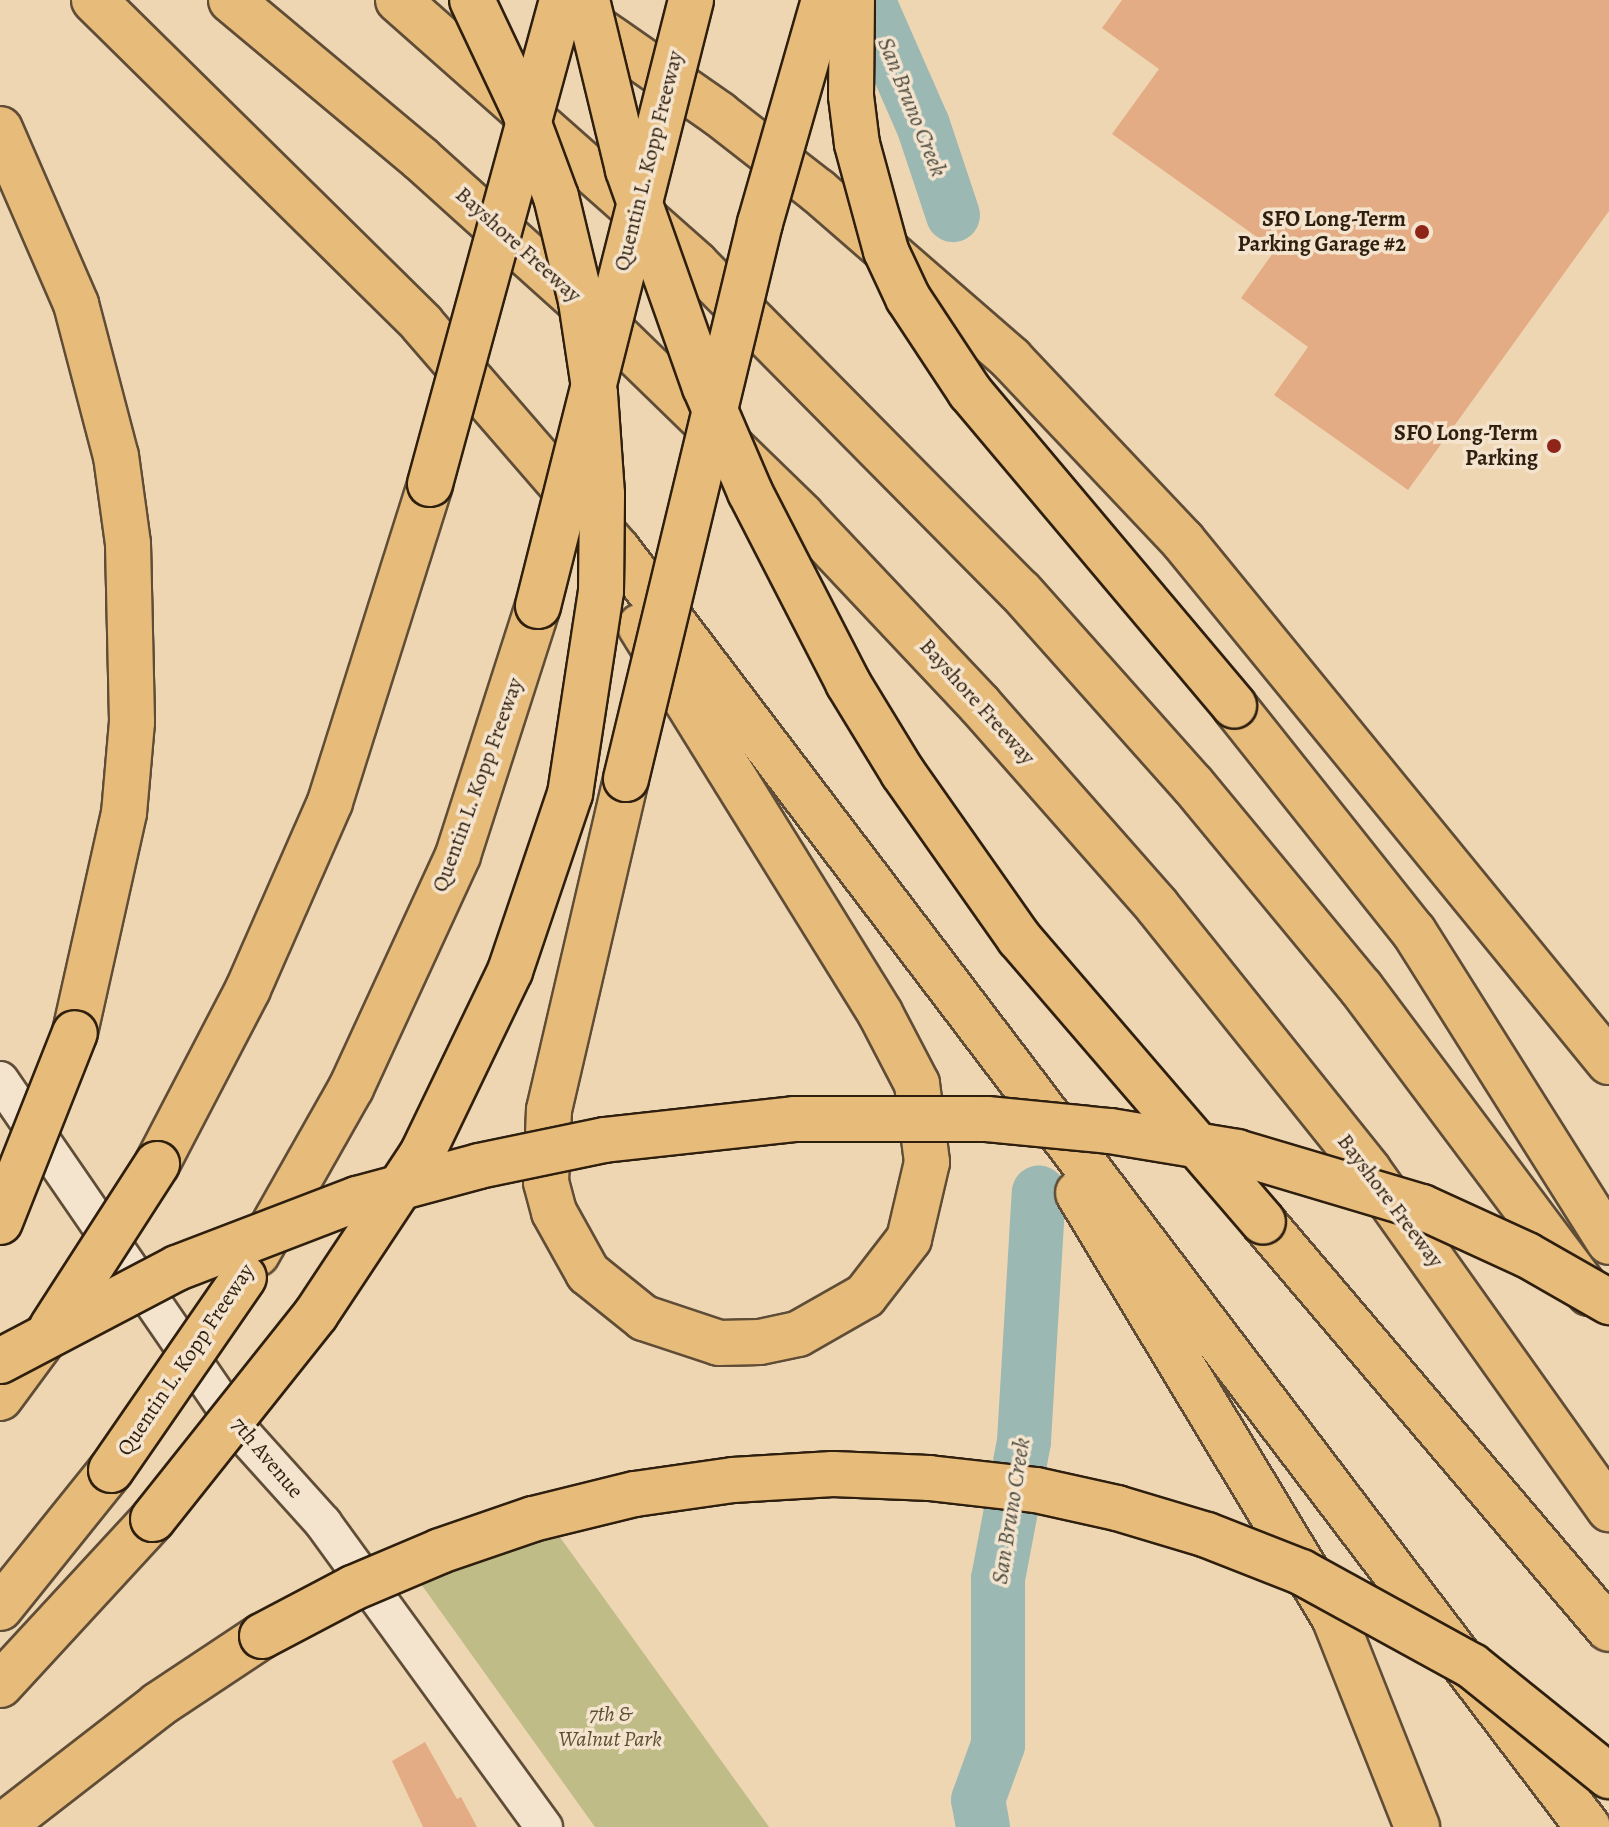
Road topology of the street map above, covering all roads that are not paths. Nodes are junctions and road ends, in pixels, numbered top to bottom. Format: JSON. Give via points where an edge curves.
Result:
{"nodes":[{"id":1,"x":94,"y":0,"type":"edge"},
{"id":2,"x":231,"y":0,"type":"edge"},
{"id":3,"x":398,"y":0,"type":"edge"},
{"id":4,"x":472,"y":0,"type":"edge"},
{"id":5,"x":548,"y":0,"type":"edge"},
{"id":6,"x":555,"y":0,"type":"edge"},
{"id":7,"x":562,"y":0,"type":"edge"},
{"id":8,"x":587,"y":0,"type":"edge"},
{"id":9,"x":691,"y":0,"type":"edge"},
{"id":10,"x":717,"y":0,"type":"edge"},
{"id":11,"x":824,"y":0,"type":"edge"},
{"id":12,"x":852,"y":0,"type":"edge"},
{"id":13,"x":658,"y":118,"type":"junction"},
{"id":14,"x":0,"y":129,"type":"edge"},
{"id":15,"x":352,"y":254,"type":"junction"},
{"id":16,"x":487,"y":272,"type":"junction"},
{"id":17,"x":1499,"y":925,"type":"junction"},
{"id":18,"x":1609,"y":1050,"type":"edge"},
{"id":19,"x":1609,"y":1062,"type":"edge"},
{"id":20,"x":0,"y":1080,"type":"edge"},
{"id":21,"x":1034,"y":1101,"type":"junction"},
{"id":22,"x":0,"y":1222,"type":"edge"},
{"id":23,"x":1609,"y":1242,"type":"edge"},
{"id":24,"x":1609,"y":1302,"type":"edge"},
{"id":25,"x":1609,"y":1321,"type":"edge"},
{"id":26,"x":0,"y":1361,"type":"edge"},
{"id":27,"x":0,"y":1398,"type":"edge"},
{"id":28,"x":1609,"y":1509,"type":"edge"},
{"id":29,"x":0,"y":1608,"type":"edge"},
{"id":30,"x":1609,"y":1629,"type":"edge"},
{"id":31,"x":0,"y":1685,"type":"edge"},
{"id":32,"x":1609,"y":1776,"type":"edge"},
{"id":33,"x":1,"y":1827,"type":"edge"},
{"id":34,"x":544,"y":1827,"type":"edge"},
{"id":35,"x":1417,"y":1827,"type":"edge"},
{"id":36,"x":1588,"y":1827,"type":"edge"}],
"edges":[{"from":1,"to":15,"type":"highway"},
{"from":2,"to":28,"type":"highway","name":"Bayshore Freeway","via":[[455,189],[665,381],[980,705],[1174,927],[1369,1171]]},
{"from":3,"to":25,"type":"highway","via":[[708,275],[1020,591],[1184,775],[1361,988]]},
{"from":4,"to":31,"type":"highway","bridge":true,"via":[[523,108],[556,197],[581,301],[595,394],[601,591],[570,794],[510,971],[422,1154],[316,1314],[153,1519]]},
{"from":5,"to":16,"type":"highway","bridge":true},
{"from":6,"to":17,"type":"highway","via":[[719,114],[818,191],[1011,359],[1183,541]]},
{"from":7,"to":16,"type":"highway","bridge":true},
{"from":8,"to":30,"type":"highway","bridge":true,"via":[[628,170],[705,387],[777,549],[903,773],[1019,938]]},
{"from":9,"to":13,"type":"highway","name":"Quentin L. Kopp Freeway","bridge":true},
{"from":10,"to":13,"type":"highway","bridge":true,"via":[[690,64]]},
{"from":11,"to":15,"type":"highway","bridge":true,"via":[[760,223],[626,779],[549,1110],[546,1182],[554,1212],[588,1273],[644,1318],[719,1343],[798,1334],[865,1296],[909,1239],[927,1162],[917,1084],[864,987],[623,600],[507,441]]},
{"from":12,"to":23,"type":"highway","bridge":true,"via":[[851,96],[857,144],[882,237],[908,298],[970,392],[1234,706],[1414,932]]},
{"from":13,"to":29,"type":"highway","name":"Quentin L. Kopp Freeway","bridge":true,"via":[[538,606],[458,855],[351,1088],[244,1277],[111,1470]]},
{"from":14,"to":22,"type":"highway","bridge":true,"via":[[76,304],[116,456],[128,544],[132,722],[124,813],[75,1033]]},
{"from":15,"to":21,"type":"highway","via":[[495,403],[618,550]]},
{"from":16,"to":27,"type":"highway","bridge":true,"via":[[430,484],[330,802],[248,989],[157,1164]]},
{"from":17,"to":18,"type":"highway"},
{"from":17,"to":19,"type":"highway"},
{"from":20,"to":34,"type":"street","name":"7th Avenue","via":[[243,1434],[323,1523]]},
{"from":21,"to":35,"type":"highway","via":[[1091,1221],[1334,1617]]},
{"from":21,"to":36,"type":"highway"},
{"from":24,"to":26,"type":"highway","bridge":true,"via":[[1527,1255],[1422,1207],[1237,1152],[1110,1131],[987,1119],[794,1119],[604,1140],[357,1199],[177,1268]]},
{"from":32,"to":33,"type":"highway","bridge":true,"via":[[1472,1666],[1301,1572],[1207,1535],[1036,1490],[833,1474],[733,1480],[635,1494],[533,1519],[440,1551],[353,1588],[262,1636],[158,1705]]}]}
